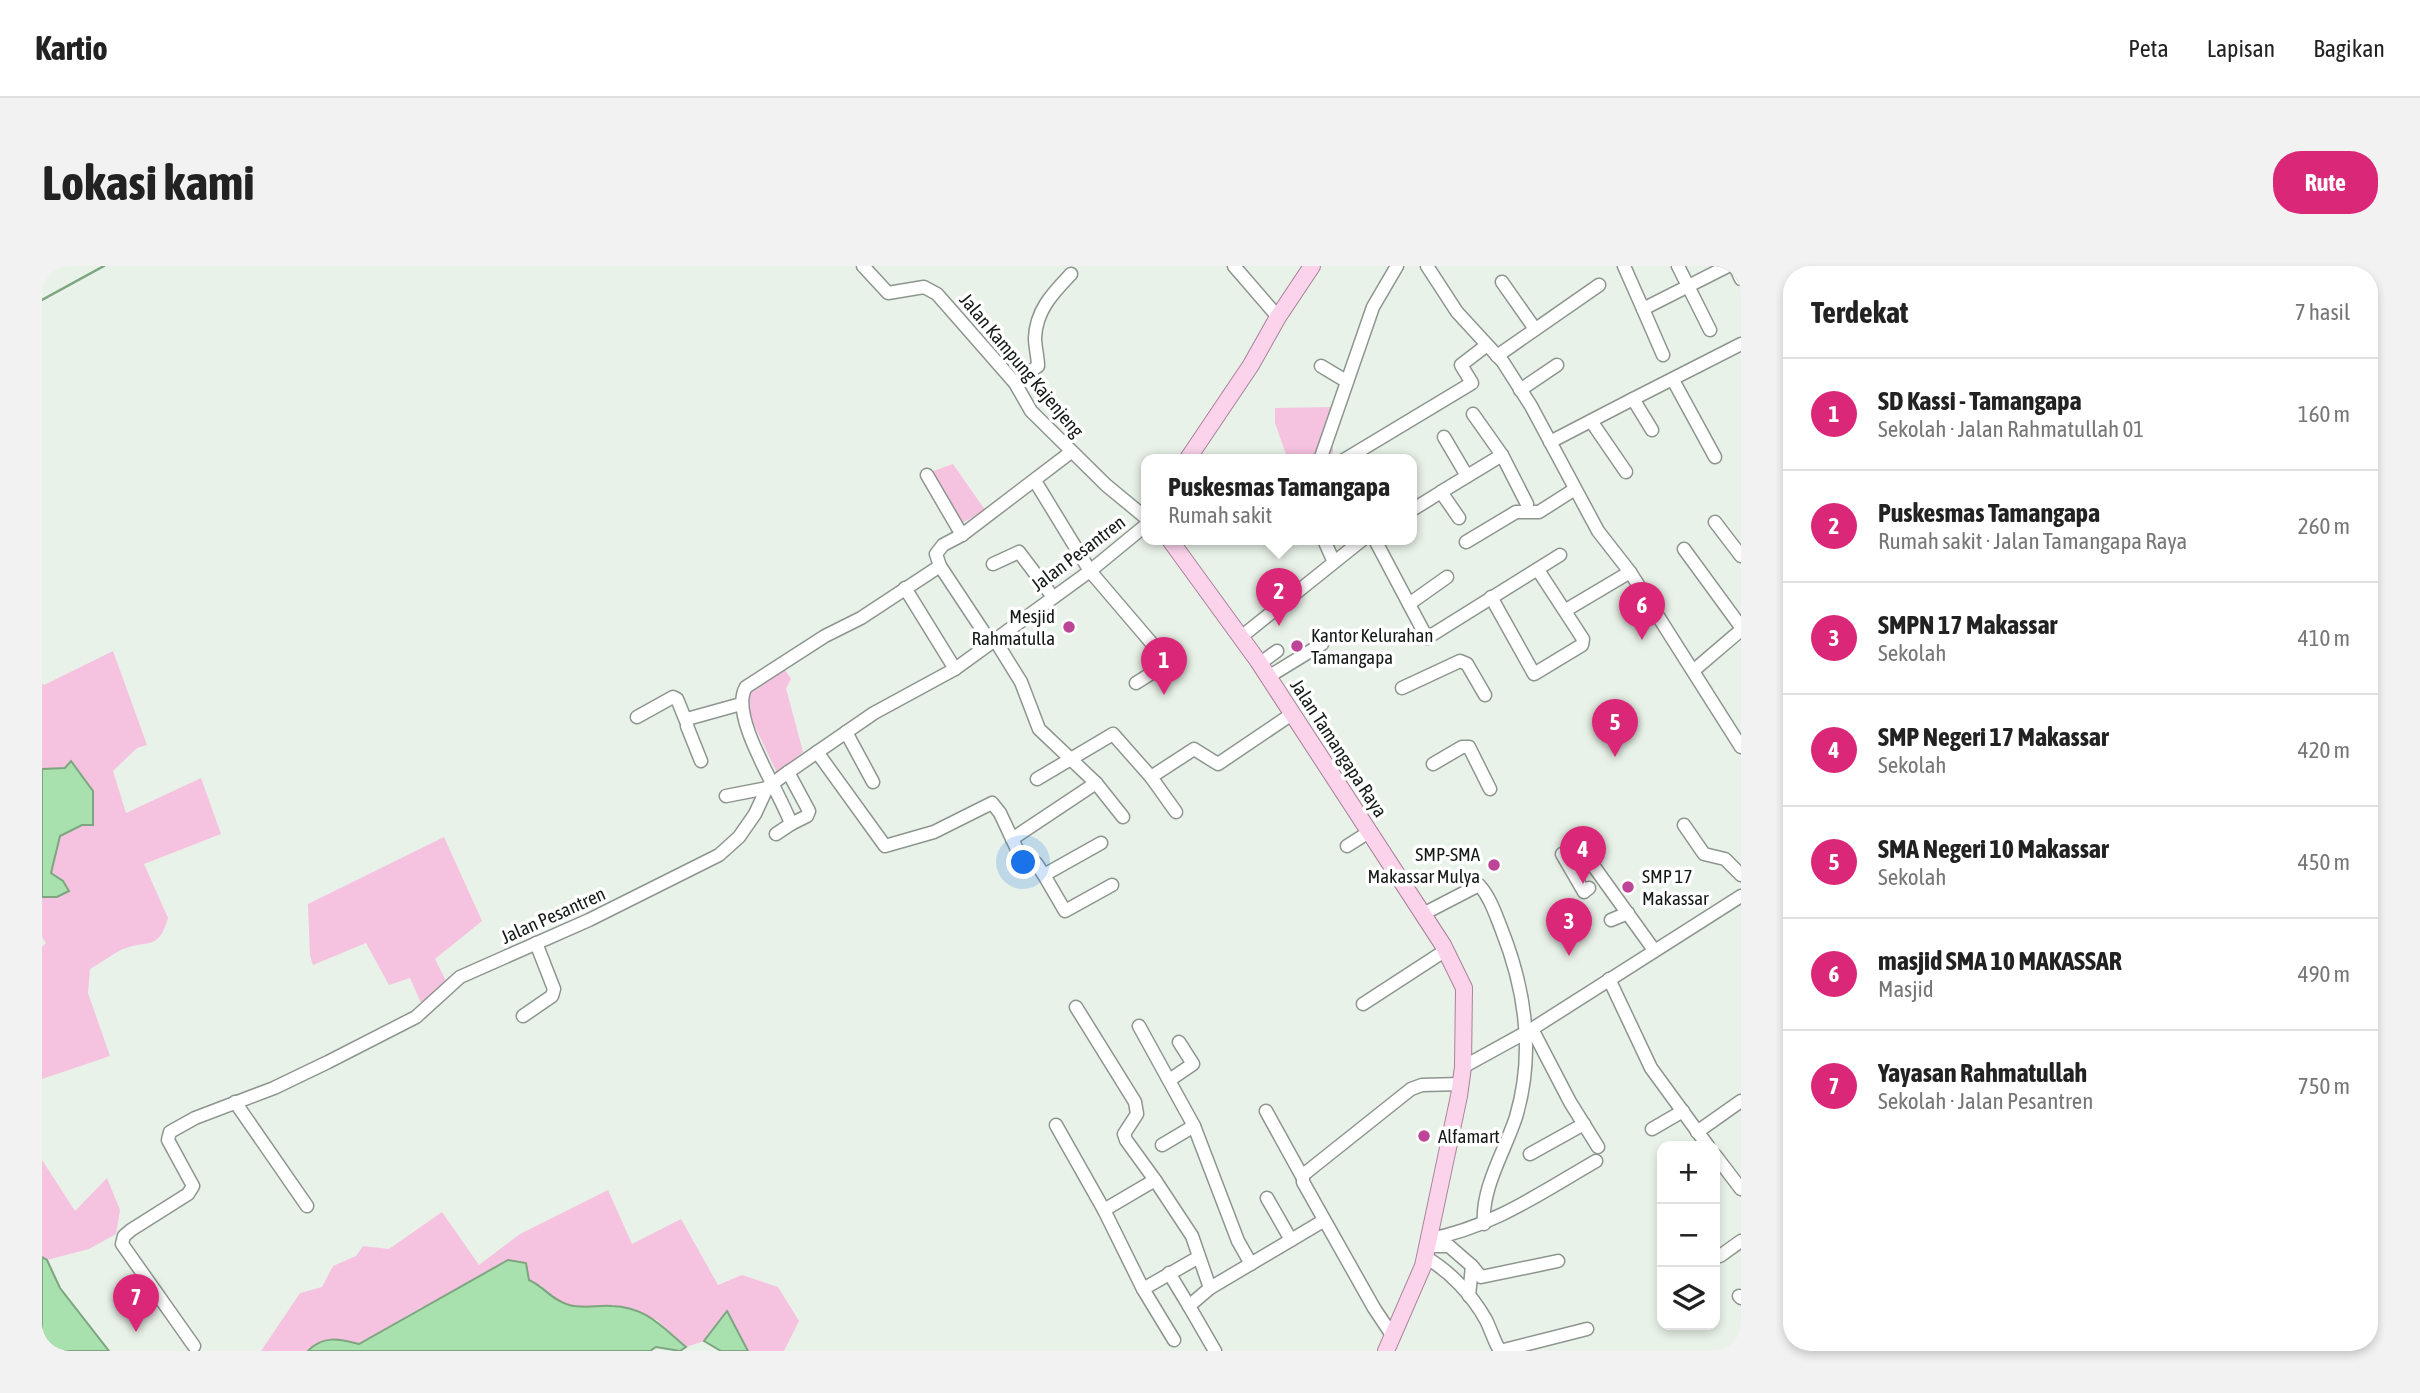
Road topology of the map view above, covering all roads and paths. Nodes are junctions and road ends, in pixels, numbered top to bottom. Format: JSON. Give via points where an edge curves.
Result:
{"nodes":[{"id":1,"x":863,"y":266,"type":"edge"},
{"id":2,"x":1234,"y":266,"type":"edge"},
{"id":3,"x":1312,"y":266,"type":"edge"},
{"id":4,"x":1397,"y":266,"type":"edge"},
{"id":5,"x":1427,"y":266,"type":"edge"},
{"id":6,"x":1624,"y":266,"type":"edge"},
{"id":7,"x":1678,"y":266,"type":"edge"},
{"id":8,"x":1728,"y":266,"type":"edge"},
{"id":9,"x":1735,"y":266,"type":"edge"},
{"id":10,"x":1071,"y":274,"type":"dead end"},
{"id":11,"x":1741,"y":279,"type":"edge"},
{"id":12,"x":1502,"y":282,"type":"dead end"},
{"id":13,"x":1599,"y":285,"type":"dead end"},
{"id":14,"x":1687,"y":287,"type":"junction"},
{"id":15,"x":1643,"y":309,"type":"junction"},
{"id":16,"x":1278,"y":317,"type":"junction"},
{"id":17,"x":1535,"y":329,"type":"junction"},
{"id":18,"x":1710,"y":330,"type":"dead end"},
{"id":19,"x":1741,"y":344,"type":"edge"},
{"id":20,"x":1487,"y":345,"type":"junction"},
{"id":21,"x":1662,"y":355,"type":"dead end"},
{"id":22,"x":1497,"y":356,"type":"junction"},
{"id":23,"x":1557,"y":365,"type":"dead end"},
{"id":24,"x":1321,"y":366,"type":"dead end"},
{"id":25,"x":1673,"y":380,"type":"junction"},
{"id":26,"x":1346,"y":381,"type":"junction"},
{"id":27,"x":1015,"y":383,"type":"junction"},
{"id":28,"x":1520,"y":390,"type":"junction"},
{"id":29,"x":1633,"y":399,"type":"junction"},
{"id":30,"x":1473,"y":414,"type":"dead end"},
{"id":31,"x":1591,"y":421,"type":"junction"},
{"id":32,"x":1652,"y":430,"type":"dead end"},
{"id":33,"x":1444,"y":437,"type":"dead end"},
{"id":34,"x":1550,"y":442,"type":"junction"},
{"id":35,"x":1072,"y":452,"type":"junction"},
{"id":36,"x":1190,"y":454,"type":"edge"},
{"id":37,"x":1322,"y":454,"type":"edge"},
{"id":38,"x":1354,"y":454,"type":"edge"},
{"id":39,"x":1502,"y":455,"type":"junction"},
{"id":40,"x":1715,"y":457,"type":"dead end"},
{"id":41,"x":1626,"y":472,"type":"dead end"},
{"id":42,"x":927,"y":475,"type":"dead end"},
{"id":43,"x":1467,"y":476,"type":"junction"},
{"id":44,"x":1035,"y":481,"type":"junction"},
{"id":45,"x":1575,"y":489,"type":"junction"},
{"id":46,"x":1441,"y":492,"type":"junction"},
{"id":47,"x":1527,"y":504,"type":"dead end"},
{"id":48,"x":1417,"y":507,"type":"edge"},
{"id":49,"x":1141,"y":514,"type":"edge"},
{"id":50,"x":1459,"y":518,"type":"dead end"},
{"id":51,"x":1715,"y":522,"type":"dead end"},
{"id":52,"x":1141,"y":529,"type":"edge"},
{"id":53,"x":962,"y":535,"type":"junction"},
{"id":54,"x":1466,"y":542,"type":"dead end"},
{"id":55,"x":1174,"y":545,"type":"edge"},
{"id":56,"x":1326,"y":545,"type":"edge"},
{"id":57,"x":1355,"y":545,"type":"edge"},
{"id":58,"x":1379,"y":545,"type":"edge"},
{"id":59,"x":1685,"y":549,"type":"dead end"},
{"id":60,"x":1560,"y":555,"type":"dead end"},
{"id":61,"x":1741,"y":556,"type":"edge"},
{"id":62,"x":1333,"y":561,"type":"junction"},
{"id":63,"x":993,"y":564,"type":"dead end"},
{"id":64,"x":940,"y":566,"type":"junction"},
{"id":65,"x":1538,"y":570,"type":"junction"},
{"id":66,"x":1090,"y":571,"type":"junction"},
{"id":67,"x":1630,"y":572,"type":"junction"},
{"id":68,"x":1447,"y":577,"type":"dead end"},
{"id":69,"x":905,"y":588,"type":"junction"},
{"id":70,"x":1053,"y":597,"type":"junction"},
{"id":71,"x":1491,"y":597,"type":"junction"},
{"id":72,"x":1409,"y":604,"type":"junction"},
{"id":73,"x":1566,"y":610,"type":"junction"},
{"id":74,"x":1741,"y":629,"type":"edge"},
{"id":75,"x":1241,"y":637,"type":"junction"},
{"id":76,"x":993,"y":641,"type":"junction"},
{"id":77,"x":1322,"y":644,"type":"dead end"},
{"id":78,"x":1277,"y":651,"type":"dead end"},
{"id":79,"x":955,"y":669,"type":"junction"},
{"id":80,"x":1264,"y":670,"type":"junction"},
{"id":81,"x":1693,"y":671,"type":"junction"},
{"id":82,"x":1136,"y":683,"type":"dead end"},
{"id":83,"x":1402,"y":688,"type":"dead end"},
{"id":84,"x":1485,"y":695,"type":"dead end"},
{"id":85,"x":741,"y":704,"type":"junction"},
{"id":86,"x":1292,"y":714,"type":"junction"},
{"id":87,"x":637,"y":717,"type":"dead end"},
{"id":88,"x":686,"y":721,"type":"junction"},
{"id":89,"x":846,"y":732,"type":"junction"},
{"id":90,"x":1741,"y":747,"type":"edge"},
{"id":91,"x":817,"y":752,"type":"junction"},
{"id":92,"x":1072,"y":760,"type":"junction"},
{"id":93,"x":701,"y":761,"type":"dead end"},
{"id":94,"x":1433,"y":764,"type":"dead end"},
{"id":95,"x":788,"y":772,"type":"junction"},
{"id":96,"x":1151,"y":777,"type":"junction"},
{"id":97,"x":1037,"y":779,"type":"dead end"},
{"id":98,"x":873,"y":782,"type":"dead end"},
{"id":99,"x":1096,"y":783,"type":"junction"},
{"id":100,"x":769,"y":787,"type":"junction"},
{"id":101,"x":1490,"y":789,"type":"dead end"},
{"id":102,"x":726,"y":796,"type":"dead end"},
{"id":103,"x":1175,"y":813,"type":"dead end"},
{"id":104,"x":1123,"y":817,"type":"dead end"},
{"id":105,"x":791,"y":824,"type":"junction"},
{"id":106,"x":1684,"y":825,"type":"dead end"},
{"id":107,"x":1369,"y":832,"type":"junction"},
{"id":108,"x":776,"y":834,"type":"dead end"},
{"id":109,"x":1012,"y":839,"type":"junction"},
{"id":110,"x":1101,"y":843,"type":"dead end"},
{"id":111,"x":1347,"y":846,"type":"dead end"},
{"id":112,"x":1582,"y":850,"type":"dead end"},
{"id":113,"x":1562,"y":854,"type":"dead end"},
{"id":114,"x":1044,"y":875,"type":"junction"},
{"id":115,"x":1741,"y":875,"type":"edge"},
{"id":116,"x":1112,"y":885,"type":"dead end"},
{"id":117,"x":1589,"y":888,"type":"dead end"},
{"id":118,"x":1741,"y":896,"type":"edge"},
{"id":119,"x":1628,"y":913,"type":"junction"},
{"id":120,"x":1423,"y":914,"type":"junction"},
{"id":121,"x":1611,"y":920,"type":"dead end"},
{"id":122,"x":536,"y":943,"type":"junction"},
{"id":123,"x":1446,"y":950,"type":"junction"},
{"id":124,"x":1654,"y":950,"type":"junction"},
{"id":125,"x":1609,"y":979,"type":"junction"},
{"id":126,"x":1363,"y":1004,"type":"dead end"},
{"id":127,"x":1076,"y":1007,"type":"dead end"},
{"id":128,"x":523,"y":1016,"type":"dead end"},
{"id":129,"x":1139,"y":1026,"type":"dead end"},
{"id":130,"x":1529,"y":1030,"type":"junction"},
{"id":131,"x":1179,"y":1042,"type":"dead end"},
{"id":132,"x":1463,"y":1067,"type":"junction"},
{"id":133,"x":1171,"y":1079,"type":"junction"},
{"id":134,"x":1461,"y":1084,"type":"junction"},
{"id":135,"x":1741,"y":1101,"type":"edge"},
{"id":136,"x":234,"y":1102,"type":"junction"},
{"id":137,"x":1266,"y":1111,"type":"dead end"},
{"id":138,"x":1683,"y":1111,"type":"junction"},
{"id":139,"x":1584,"y":1124,"type":"junction"},
{"id":140,"x":1056,"y":1125,"type":"dead end"},
{"id":141,"x":1194,"y":1126,"type":"junction"},
{"id":142,"x":1652,"y":1129,"type":"dead end"},
{"id":143,"x":1697,"y":1132,"type":"junction"},
{"id":144,"x":1704,"y":1141,"type":"edge"},
{"id":145,"x":1162,"y":1145,"type":"dead end"},
{"id":146,"x":1598,"y":1147,"type":"dead end"},
{"id":147,"x":1530,"y":1154,"type":"dead end"},
{"id":148,"x":1596,"y":1161,"type":"dead end"},
{"id":149,"x":1720,"y":1162,"type":"edge"},
{"id":150,"x":1303,"y":1178,"type":"junction"},
{"id":151,"x":1155,"y":1180,"type":"junction"},
{"id":152,"x":1741,"y":1189,"type":"edge"},
{"id":153,"x":1267,"y":1198,"type":"dead end"},
{"id":154,"x":307,"y":1206,"type":"dead end"},
{"id":155,"x":1104,"y":1210,"type":"junction"},
{"id":156,"x":1323,"y":1221,"type":"junction"},
{"id":157,"x":1484,"y":1224,"type":"junction"},
{"id":158,"x":1291,"y":1240,"type":"junction"},
{"id":159,"x":1741,"y":1241,"type":"edge"},
{"id":160,"x":1427,"y":1247,"type":"junction"},
{"id":161,"x":1720,"y":1256,"type":"dead end"},
{"id":162,"x":1199,"y":1257,"type":"junction"},
{"id":163,"x":1558,"y":1261,"type":"dead end"},
{"id":164,"x":1251,"y":1264,"type":"junction"},
{"id":165,"x":1472,"y":1266,"type":"junction"},
{"id":166,"x":1169,"y":1273,"type":"junction"},
{"id":167,"x":1210,"y":1288,"type":"junction"},
{"id":168,"x":1143,"y":1289,"type":"junction"},
{"id":169,"x":1469,"y":1296,"type":"junction"},
{"id":170,"x":1189,"y":1306,"type":"junction"},
{"id":171,"x":1587,"y":1329,"type":"dead end"},
{"id":172,"x":1392,"y":1335,"type":"junction"},
{"id":173,"x":1174,"y":1340,"type":"dead end"},
{"id":174,"x":194,"y":1346,"type":"dead end"},
{"id":175,"x":1215,"y":1351,"type":"edge"},
{"id":176,"x":1386,"y":1351,"type":"edge"}],
"edges":[{"from":1,"to":27,"type":"street","name":"Jalan Kampung Kajenjeng","via":[[888,293],[931,289]]},
{"from":2,"to":16,"type":"street"},
{"from":3,"to":16,"type":"main road"},
{"from":4,"to":26,"type":"street","via":[[1373,307]]},
{"from":5,"to":20,"type":"street","via":[[1457,312]]},
{"from":6,"to":15,"type":"street"},
{"from":7,"to":14,"type":"street"},
{"from":8,"to":14,"type":"street"},
{"from":9,"to":11,"type":"street"},
{"from":10,"to":27,"type":"street","via":[[1041,311],[1035,338],[1038,366]]},
{"from":12,"to":17,"type":"street"},
{"from":13,"to":17,"type":"street"},
{"from":14,"to":15,"type":"street"},
{"from":14,"to":18,"type":"street"},
{"from":15,"to":21,"type":"street"},
{"from":16,"to":36,"type":"main road"},
{"from":17,"to":22,"type":"street"},
{"from":19,"to":25,"type":"street"},
{"from":20,"to":22,"type":"street"},
{"from":20,"to":38,"type":"street","via":[[1461,365],[1472,383]]},
{"from":22,"to":28,"type":"street"},
{"from":23,"to":28,"type":"street"},
{"from":24,"to":26,"type":"street"},
{"from":25,"to":29,"type":"street"},
{"from":25,"to":40,"type":"street"},
{"from":26,"to":37,"type":"street"},
{"from":27,"to":35,"type":"street","name":"Jalan Kampung Kajenjeng","via":[[1031,411]]},
{"from":28,"to":34,"type":"street"},
{"from":29,"to":31,"type":"street"},
{"from":29,"to":32,"type":"street"},
{"from":30,"to":39,"type":"street"},
{"from":31,"to":34,"type":"street"},
{"from":31,"to":41,"type":"street"},
{"from":33,"to":43,"type":"street"},
{"from":34,"to":45,"type":"street"},
{"from":35,"to":44,"type":"street"},
{"from":35,"to":49,"type":"street","name":"Jalan Kampung Kajenjeng"},
{"from":39,"to":43,"type":"street"},
{"from":39,"to":47,"type":"street"},
{"from":42,"to":53,"type":"street"},
{"from":43,"to":46,"type":"street"},
{"from":44,"to":53,"type":"street"},
{"from":44,"to":66,"type":"street"},
{"from":45,"to":54,"type":"street","via":[[1539,512],[1516,512]]},
{"from":45,"to":67,"type":"street","via":[[1598,531]]},
{"from":46,"to":48,"type":"street"},
{"from":46,"to":50,"type":"street"},
{"from":51,"to":61,"type":"street"},
{"from":52,"to":66,"type":"street","name":"Jalan Pesantren"},
{"from":53,"to":64,"type":"street","via":[[938,550]]},
{"from":55,"to":75,"type":"main road","name":"Jalan Tamangapa Raya"},
{"from":56,"to":62,"type":"street"},
{"from":57,"to":62,"type":"street"},
{"from":58,"to":72,"type":"street"},
{"from":59,"to":74,"type":"street"},
{"from":60,"to":65,"type":"street"},
{"from":62,"to":75,"type":"street"},
{"from":63,"to":70,"type":"street","via":[[1019,552]]},
{"from":64,"to":69,"type":"street"},
{"from":64,"to":76,"type":"street"},
{"from":65,"to":71,"type":"street"},
{"from":65,"to":73,"type":"street"},
{"from":66,"to":70,"type":"street","name":"Jalan Pesantren"},
{"from":66,"to":82,"type":"street","via":[[1166,660]]},
{"from":67,"to":73,"type":"street"},
{"from":67,"to":81,"type":"street"},
{"from":68,"to":72,"type":"street"},
{"from":69,"to":79,"type":"street"},
{"from":69,"to":85,"type":"street","via":[[746,687]]},
{"from":70,"to":76,"type":"street","name":"Jalan Pesantren"},
{"from":71,"to":72,"type":"street","via":[[1430,638],[1419,627]]},
{"from":71,"to":73,"type":"street","via":[[1534,674],[1584,642]]},
{"from":74,"to":81,"type":"street"},
{"from":75,"to":80,"type":"main road","name":"Jalan Tamangapa Raya"},
{"from":76,"to":79,"type":"street","name":"Jalan Pesantren"},
{"from":76,"to":92,"type":"street","via":[[1021,682],[1039,729]]},
{"from":77,"to":80,"type":"street"},
{"from":78,"to":80,"type":"street"},
{"from":79,"to":89,"type":"street","name":"Jalan Pesantren"},
{"from":80,"to":86,"type":"main road","name":"Jalan Tamangapa Raya"},
{"from":81,"to":90,"type":"street"},
{"from":83,"to":84,"type":"street","via":[[1463,661]]},
{"from":85,"to":88,"type":"street"},
{"from":85,"to":100,"type":"street"},
{"from":86,"to":96,"type":"street","via":[[1218,764],[1194,749]]},
{"from":86,"to":107,"type":"main road","name":"Jalan Tamangapa Raya"},
{"from":87,"to":88,"type":"street","via":[[673,696]]},
{"from":88,"to":93,"type":"street"},
{"from":89,"to":91,"type":"street","name":"Jalan Pesantren"},
{"from":89,"to":98,"type":"street"},
{"from":91,"to":95,"type":"street","name":"Jalan Pesantren"},
{"from":91,"to":109,"type":"street","via":[[885,846],[934,832],[992,803]]},
{"from":92,"to":96,"type":"street","via":[[1113,734]]},
{"from":92,"to":97,"type":"street"},
{"from":92,"to":99,"type":"street"},
{"from":94,"to":101,"type":"street","via":[[1469,747]]},
{"from":95,"to":100,"type":"street","name":"Jalan Pesantren"},
{"from":95,"to":105,"type":"street","via":[[808,811]]},
{"from":96,"to":103,"type":"street"},
{"from":99,"to":104,"type":"street"},
{"from":99,"to":109,"type":"street"},
{"from":100,"to":102,"type":"street"},
{"from":100,"to":105,"type":"street"},
{"from":100,"to":122,"type":"street","name":"Jalan Pesantren","via":[[747,826],[719,855]]},
{"from":105,"to":108,"type":"street"},
{"from":106,"to":115,"type":"street","via":[[1704,854],[1725,859]]},
{"from":107,"to":111,"type":"street"},
{"from":107,"to":120,"type":"main road","name":"Jalan Tamangapa Raya"},
{"from":109,"to":114,"type":"street","via":[[1025,861],[1036,863]]},
{"from":110,"to":114,"type":"street"},
{"from":112,"to":119,"type":"street"},
{"from":113,"to":117,"type":"street","via":[[1584,892]]},
{"from":114,"to":116,"type":"street","via":[[1065,911]]},
{"from":118,"to":124,"type":"street"},
{"from":119,"to":121,"type":"street"},
{"from":119,"to":124,"type":"street"},
{"from":120,"to":123,"type":"main road","name":"Jalan Tamangapa Raya"},
{"from":120,"to":130,"type":"street","via":[[1479,885],[1510,951]]},
{"from":122,"to":128,"type":"street","via":[[554,989],[552,996]]},
{"from":122,"to":136,"type":"street","name":"Jalan Pesantren","via":[[460,977],[416,1017],[274,1088]]},
{"from":123,"to":126,"type":"street"},
{"from":123,"to":132,"type":"main road","name":"Jalan Tamangapa Raya","via":[[1464,988]]},
{"from":124,"to":125,"type":"street"},
{"from":125,"to":130,"type":"street"},
{"from":125,"to":138,"type":"street","via":[[1638,1046]]},
{"from":127,"to":151,"type":"street","via":[[1135,1102],[1137,1114],[1124,1134]]},
{"from":129,"to":133,"type":"street"},
{"from":130,"to":132,"type":"street"},
{"from":130,"to":139,"type":"street"},
{"from":130,"to":157,"type":"street","via":[[1518,1107],[1483,1206]]},
{"from":131,"to":133,"type":"street","via":[[1193,1065]]},
{"from":132,"to":134,"type":"main road","name":"Jalan Tamangapa Raya"},
{"from":133,"to":141,"type":"street"},
{"from":134,"to":150,"type":"street","via":[[1411,1089]]},
{"from":134,"to":160,"type":"main road","name":"Jalan Tamangapa Raya"},
{"from":135,"to":143,"type":"street"},
{"from":136,"to":154,"type":"street"},
{"from":136,"to":174,"type":"street","name":"Jalan Pesantren","via":[[170,1132],[168,1140],[193,1186],[188,1194],[124,1236],[122,1244]]},
{"from":137,"to":150,"type":"street"},
{"from":138,"to":142,"type":"street"},
{"from":138,"to":143,"type":"street"},
{"from":139,"to":146,"type":"street"},
{"from":139,"to":147,"type":"street"},
{"from":140,"to":155,"type":"street"},
{"from":141,"to":145,"type":"street"},
{"from":141,"to":164,"type":"street"},
{"from":143,"to":144,"type":"street"},
{"from":148,"to":157,"type":"street"},
{"from":149,"to":152,"type":"street"},
{"from":150,"to":156,"type":"street"},
{"from":151,"to":155,"type":"street"},
{"from":151,"to":162,"type":"street","via":[[1192,1236]]},
{"from":153,"to":158,"type":"street"},
{"from":155,"to":168,"type":"street"},
{"from":156,"to":158,"type":"street"},
{"from":156,"to":172,"type":"street"},
{"from":157,"to":160,"type":"street"},
{"from":158,"to":164,"type":"street"},
{"from":159,"to":161,"type":"street"},
{"from":160,"to":165,"type":"street","via":[[1449,1246]]},
{"from":160,"to":169,"type":"street"},
{"from":160,"to":172,"type":"main road","name":"Jalan Tamangapa Raya"},
{"from":162,"to":166,"type":"street"},
{"from":162,"to":167,"type":"street"},
{"from":163,"to":165,"type":"street","via":[[1481,1277]]},
{"from":164,"to":167,"type":"street"},
{"from":165,"to":169,"type":"street"},
{"from":166,"to":168,"type":"street"},
{"from":166,"to":170,"type":"street"},
{"from":167,"to":170,"type":"street"},
{"from":168,"to":173,"type":"street"},
{"from":169,"to":171,"type":"street","via":[[1500,1350]]},
{"from":170,"to":175,"type":"street"},
{"from":172,"to":176,"type":"main road","name":"Jalan Tamangapa Raya"}]}
